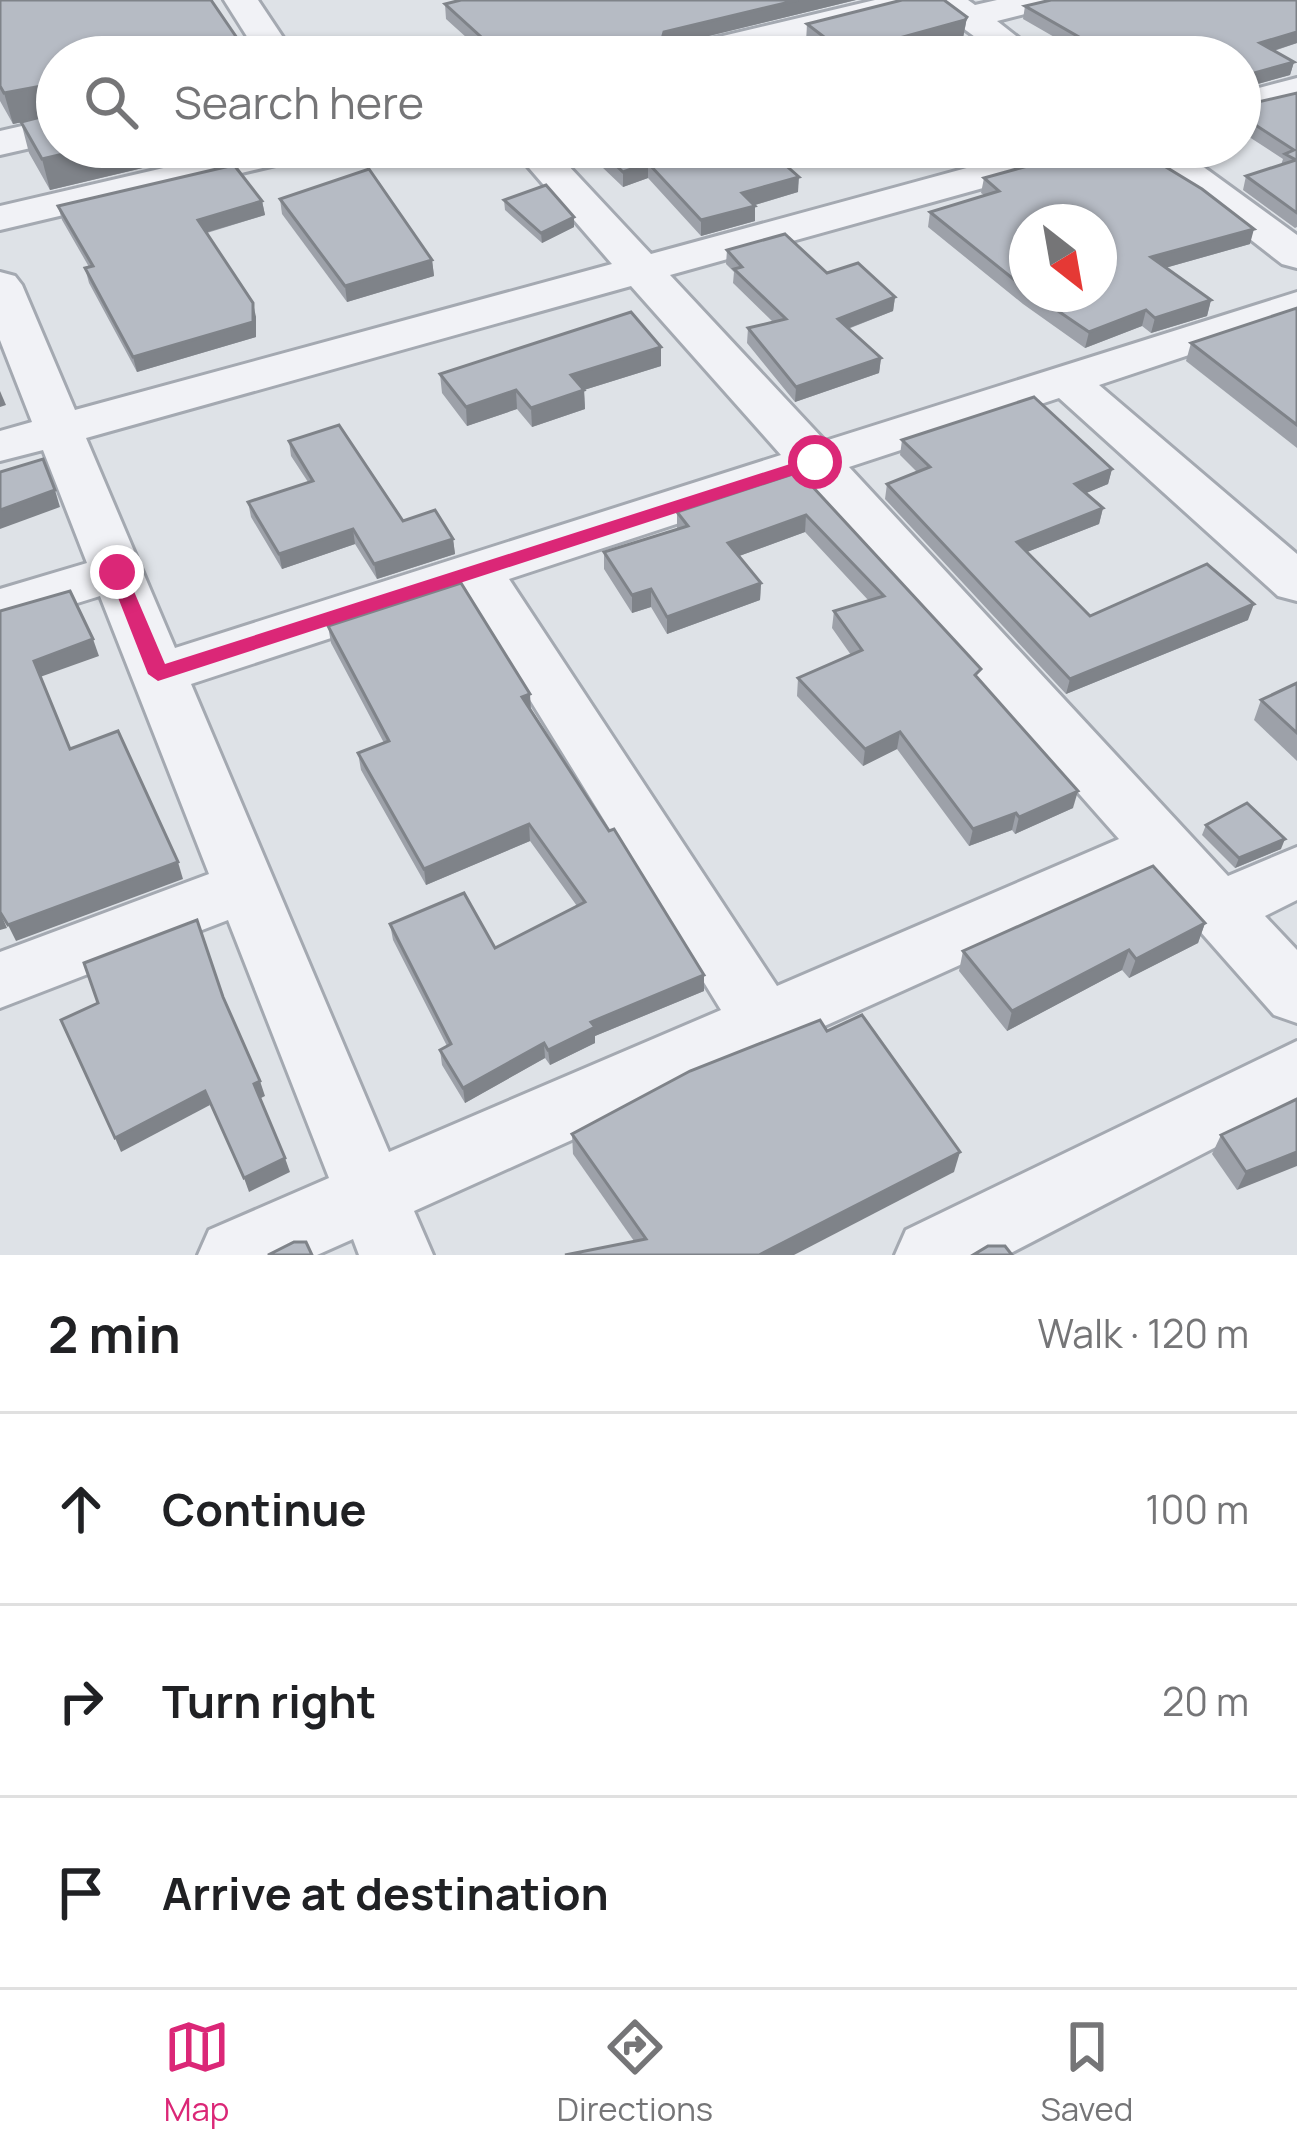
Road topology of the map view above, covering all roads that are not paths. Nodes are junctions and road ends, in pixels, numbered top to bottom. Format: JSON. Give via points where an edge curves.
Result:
{"nodes":[{"id":1,"x":241,"y":0,"type":"edge"},
{"id":2,"x":918,"y":0,"type":"edge"},
{"id":3,"x":1041,"y":0,"type":"edge"},
{"id":4,"x":957,"y":8,"type":"edge"},
{"id":5,"x":264,"y":36,"type":"edge"},
{"id":6,"x":768,"y":36,"type":"edge"},
{"id":7,"x":996,"y":36,"type":"edge"},
{"id":8,"x":1297,"y":89,"type":"edge"},
{"id":9,"x":1261,"y":99,"type":"edge"},
{"id":10,"x":36,"y":135,"type":"edge"},
{"id":11,"x":0,"y":143,"type":"edge"},
{"id":12,"x":214,"y":168,"type":"edge"},
{"id":13,"x":549,"y":168,"type":"edge"},
{"id":14,"x":1012,"y":168,"type":"edge"},
{"id":15,"x":1179,"y":168,"type":"edge"},
{"id":16,"x":0,"y":218,"type":"edge"},
{"id":17,"x":1297,"y":255,"type":"edge"},
{"id":18,"x":641,"y":271,"type":"junction"},
{"id":19,"x":0,"y":285,"type":"edge"},
{"id":20,"x":1297,"y":305,"type":"edge"},
{"id":21,"x":1066,"y":380,"type":"junction"},
{"id":22,"x":59,"y":430,"type":"junction"},
{"id":23,"x":0,"y":446,"type":"edge"},
{"id":24,"x":815,"y":462,"type":"junction"},
{"id":25,"x":477,"y":571,"type":"junction"},
{"id":26,"x":117,"y":572,"type":"junction"},
{"id":27,"x":1297,"y":583,"type":"edge"},
{"id":28,"x":0,"y":608,"type":"edge"},
{"id":29,"x":158,"y":674,"type":"junction"},
{"id":30,"x":1163,"y":847,"type":"junction"},
{"id":31,"x":1297,"y":872,"type":"edge"},
{"id":32,"x":246,"y":886,"type":"junction"},
{"id":33,"x":1219,"y":908,"type":"junction"},
{"id":34,"x":0,"y":980,"type":"edge"},
{"id":35,"x":1297,"y":995,"type":"edge"},
{"id":36,"x":764,"y":1022,"type":"junction"},
{"id":37,"x":1297,"y":1071,"type":"edge"},
{"id":38,"x":384,"y":1225,"type":"edge"},
{"id":39,"x":235,"y":1255,"type":"edge"},
{"id":40,"x":932,"y":1255,"type":"edge"}],
"edges":[{"from":1,"to":5,"type":"street"},
{"from":2,"to":6,"type":"street"},
{"from":3,"to":4,"type":"street"},
{"from":4,"to":7,"type":"street"},
{"from":8,"to":9,"type":"street"},
{"from":10,"to":11,"type":"street"},
{"from":12,"to":16,"type":"street"},
{"from":13,"to":18,"type":"street"},
{"from":14,"to":18,"type":"street"},
{"from":15,"to":17,"type":"street"},
{"from":18,"to":22,"type":"street"},
{"from":18,"to":24,"type":"street"},
{"from":19,"to":22,"type":"street"},
{"from":20,"to":21,"type":"street"},
{"from":21,"to":24,"type":"street"},
{"from":21,"to":27,"type":"street"},
{"from":22,"to":23,"type":"street"},
{"from":22,"to":26,"type":"street"},
{"from":24,"to":25,"type":"street"},
{"from":24,"to":30,"type":"street"},
{"from":25,"to":29,"type":"street"},
{"from":25,"to":36,"type":"street"},
{"from":26,"to":28,"type":"street"},
{"from":26,"to":29,"type":"street"},
{"from":29,"to":32,"type":"street"},
{"from":30,"to":33,"type":"street"},
{"from":30,"to":36,"type":"street"},
{"from":31,"to":33,"type":"street"},
{"from":32,"to":34,"type":"street"},
{"from":32,"to":38,"type":"street"},
{"from":33,"to":35,"type":"street"},
{"from":36,"to":38,"type":"street"},
{"from":37,"to":40,"type":"street"},
{"from":38,"to":39,"type":"street"}]}
